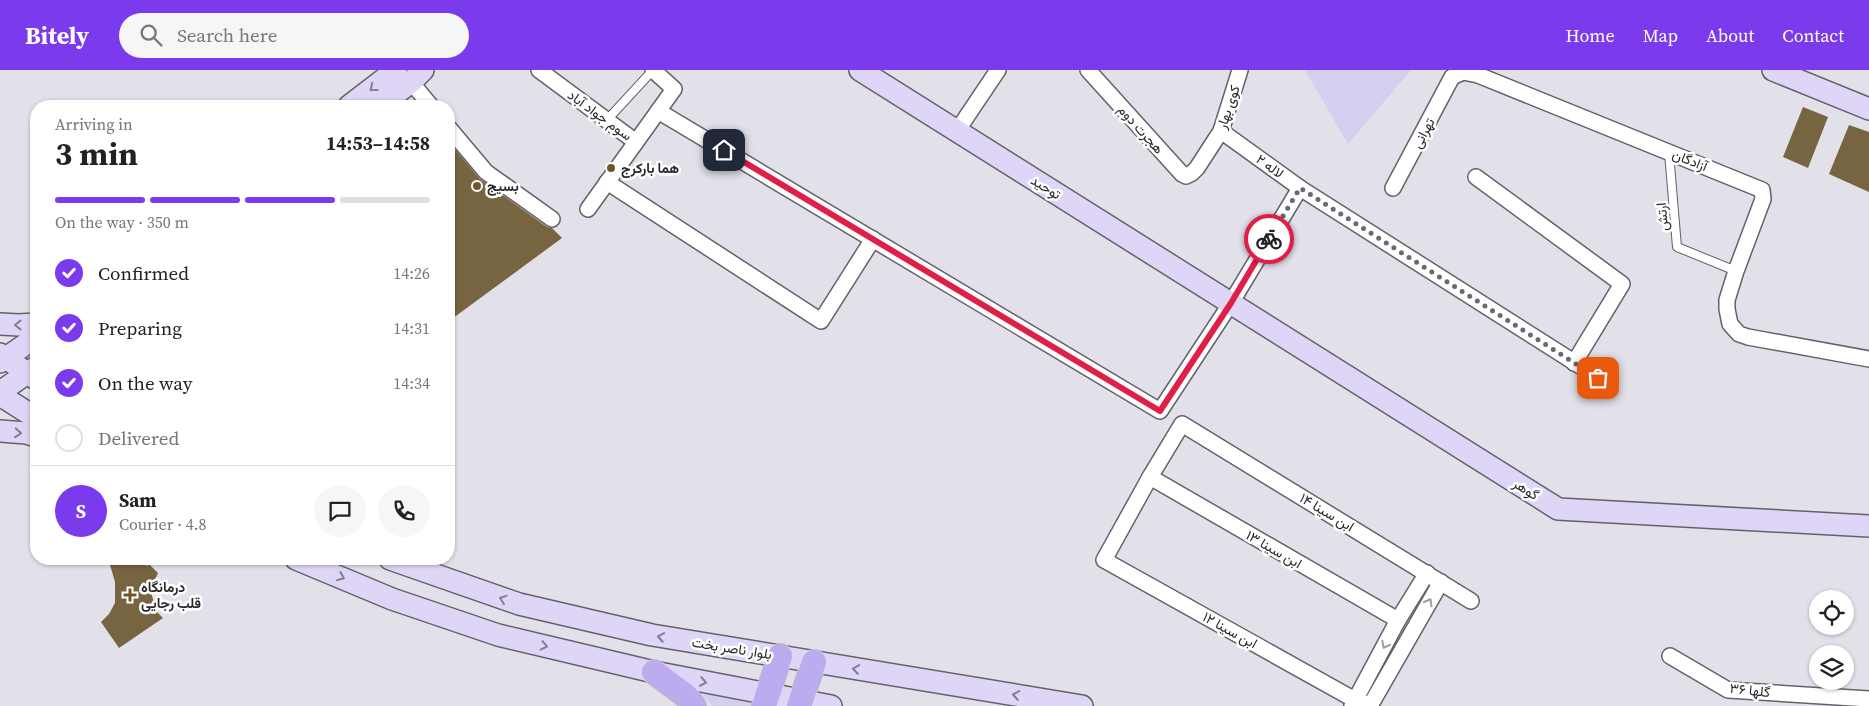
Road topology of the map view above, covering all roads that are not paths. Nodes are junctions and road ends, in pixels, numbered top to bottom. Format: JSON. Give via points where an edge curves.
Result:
{"nodes":[{"id":1,"x":539,"y":70,"type":"edge"},
{"id":2,"x":653,"y":70,"type":"edge"},
{"id":3,"x":860,"y":70,"type":"edge"},
{"id":4,"x":998,"y":70,"type":"edge"},
{"id":5,"x":1088,"y":70,"type":"edge"},
{"id":6,"x":1240,"y":70,"type":"edge"},
{"id":7,"x":1774,"y":70,"type":"edge"},
{"id":8,"x":1467,"y":73,"type":"edge"},
{"id":9,"x":410,"y":74,"type":"edge"},
{"id":10,"x":360,"y":100,"type":"edge"},
{"id":11,"x":386,"y":100,"type":"edge"},
{"id":12,"x":427,"y":100,"type":"edge"},
{"id":13,"x":1869,"y":109,"type":"edge"},
{"id":14,"x":658,"y":111,"type":"junction"},
{"id":15,"x":607,"y":120,"type":"junction"},
{"id":16,"x":957,"y":131,"type":"junction"},
{"id":17,"x":1221,"y":131,"type":"junction"},
{"id":18,"x":455,"y":135,"type":"edge"},
{"id":19,"x":636,"y":142,"type":"junction"},
{"id":20,"x":1669,"y":152,"type":"junction"},
{"id":21,"x":1197,"y":168,"type":"joint"},
{"id":22,"x":1476,"y":177,"type":"dead end"},
{"id":23,"x":607,"y":182,"type":"junction"},
{"id":24,"x":1300,"y":188,"type":"junction"},
{"id":25,"x":1393,"y":188,"type":"dead end"},
{"id":26,"x":588,"y":209,"type":"dead end"},
{"id":27,"x":552,"y":219,"type":"dead end"},
{"id":28,"x":874,"y":240,"type":"junction"},
{"id":29,"x":1736,"y":271,"type":"junction"},
{"id":30,"x":1231,"y":303,"type":"junction"},
{"id":31,"x":0,"y":324,"type":"edge"},
{"id":32,"x":30,"y":325,"type":"edge"},
{"id":33,"x":30,"y":341,"type":"edge"},
{"id":34,"x":2,"y":358,"type":"edge"},
{"id":35,"x":1869,"y":359,"type":"edge"},
{"id":36,"x":1574,"y":363,"type":"junction"},
{"id":37,"x":30,"y":372,"type":"edge"},
{"id":38,"x":30,"y":376,"type":"edge"},
{"id":39,"x":1598,"y":378,"type":"dead end"},
{"id":40,"x":0,"y":394,"type":"edge"},
{"id":41,"x":30,"y":414,"type":"edge"},
{"id":42,"x":0,"y":431,"type":"edge"},
{"id":43,"x":30,"y":434,"type":"edge"},
{"id":44,"x":1150,"y":477,"type":"junction"},
{"id":45,"x":1869,"y":526,"type":"edge"},
{"id":46,"x":310,"y":565,"type":"edge"},
{"id":47,"x":407,"y":565,"type":"edge"},
{"id":48,"x":1427,"y":573,"type":"junction"},
{"id":49,"x":1441,"y":582,"type":"junction"},
{"id":50,"x":1471,"y":601,"type":"dead end"},
{"id":51,"x":1398,"y":620,"type":"junction"},
{"id":52,"x":780,"y":656,"type":"junction"},
{"id":53,"x":1670,"y":656,"type":"dead end"},
{"id":54,"x":814,"y":662,"type":"junction"},
{"id":55,"x":654,"y":672,"type":"junction"},
{"id":56,"x":1869,"y":699,"type":"edge"},
{"id":57,"x":766,"y":700,"type":"edge"},
{"id":58,"x":1354,"y":703,"type":"edge"},
{"id":59,"x":800,"y":704,"type":"edge"},
{"id":60,"x":694,"y":706,"type":"edge"},
{"id":61,"x":831,"y":706,"type":"edge"},
{"id":62,"x":1082,"y":706,"type":"edge"},
{"id":63,"x":1370,"y":706,"type":"edge"}],
"edges":[{"from":1,"to":15,"type":"street","name":"سوم جواد آباد"},
{"from":2,"to":14,"type":"street","via":[[674,89]]},
{"from":2,"to":15,"type":"lane"},
{"from":3,"to":16,"type":"main road","name":"توحید"},
{"from":4,"to":16,"type":"street"},
{"from":5,"to":21,"type":"street","name":"هجرت دوم","via":[[1182,174],[1186,176]]},
{"from":6,"to":17,"type":"street","name":"کوی بهار"},
{"from":7,"to":13,"type":"main road"},
{"from":8,"to":20,"type":"street","name":"آزادگان"},
{"from":8,"to":25,"type":"street","name":"تهرانی"},
{"from":9,"to":10,"type":"main road","one_way":true},
{"from":9,"to":11,"type":"main road"},
{"from":9,"to":12,"type":"street"},
{"from":14,"to":19,"type":"street"},
{"from":14,"to":28,"type":"street"},
{"from":15,"to":19,"type":"street","name":"سوم جواد آباد"},
{"from":16,"to":30,"type":"main road","name":"توحید"},
{"from":17,"to":21,"type":"street","name":"کوی بهار"},
{"from":17,"to":24,"type":"street","name":"لاله ۲"},
{"from":18,"to":27,"type":"street","via":[[486,172]]},
{"from":19,"to":23,"type":"street"},
{"from":20,"to":29,"type":"lane","name":"ارتش","via":[[1677,247]]},
{"from":20,"to":29,"type":"street","name":"آزادگان","via":[[1763,192],[1764,200]]},
{"from":22,"to":36,"type":"street","via":[[1622,284]]},
{"from":23,"to":26,"type":"street"},
{"from":23,"to":28,"type":"street","via":[[821,321]]},
{"from":24,"to":30,"type":"street"},
{"from":24,"to":36,"type":"street","name":"لاله ۲"},
{"from":28,"to":30,"type":"street","via":[[1160,411]]},
{"from":29,"to":35,"type":"street","name":"آزادگان","via":[[1726,300],[1728,318],[1739,334]]},
{"from":30,"to":45,"type":"main road","name":"گوهر","via":[[1558,510]]},
{"from":32,"to":31,"type":"main road","one_way":true},
{"from":33,"to":34,"type":"main road"},
{"from":34,"to":37,"type":"main road"},
{"from":36,"to":39,"type":"street","name":"لاله ۲"},
{"from":38,"to":40,"type":"main road"},
{"from":40,"to":41,"type":"main road"},
{"from":42,"to":43,"type":"main road","one_way":true},
{"from":44,"to":48,"type":"street","name":"ابن سینا ۱۴","via":[[1182,424]]},
{"from":44,"to":51,"type":"street","name":"ابن سینا ۱۳"},
{"from":44,"to":58,"type":"street","name":"ابن سینا ۱۲","via":[[1104,560]]},
{"from":46,"to":55,"type":"main road","one_way":true,"via":[[392,599],[498,635]]},
{"from":52,"to":47,"type":"main road","name":"بلوار ناصر بخت","one_way":true,"via":[[652,635],[519,604]]},
{"from":48,"to":49,"type":"street","name":"ابن سینا ۱۴"},
{"from":48,"to":51,"type":"street"},
{"from":49,"to":50,"type":"street","name":"ابن سینا ۱۴"},
{"from":63,"to":49,"type":"street","one_way":true},
{"from":51,"to":58,"type":"street","one_way":true},
{"from":52,"to":54,"type":"main road","name":"بلوار ناصر بخت"},
{"from":52,"to":57,"type":"main road"},
{"from":53,"to":56,"type":"street","name":"۳۶ گلها","via":[[1728,690]]},
{"from":54,"to":59,"type":"main road"},
{"from":62,"to":54,"type":"main road","name":"بلوار ناصر بخت","one_way":true},
{"from":55,"to":57,"type":"main road","one_way":true},
{"from":55,"to":60,"type":"main road"},
{"from":57,"to":59,"type":"main road"},
{"from":58,"to":63,"type":"street","name":"ابن سینا ۱۲"},
{"from":59,"to":61,"type":"main road"}]}
